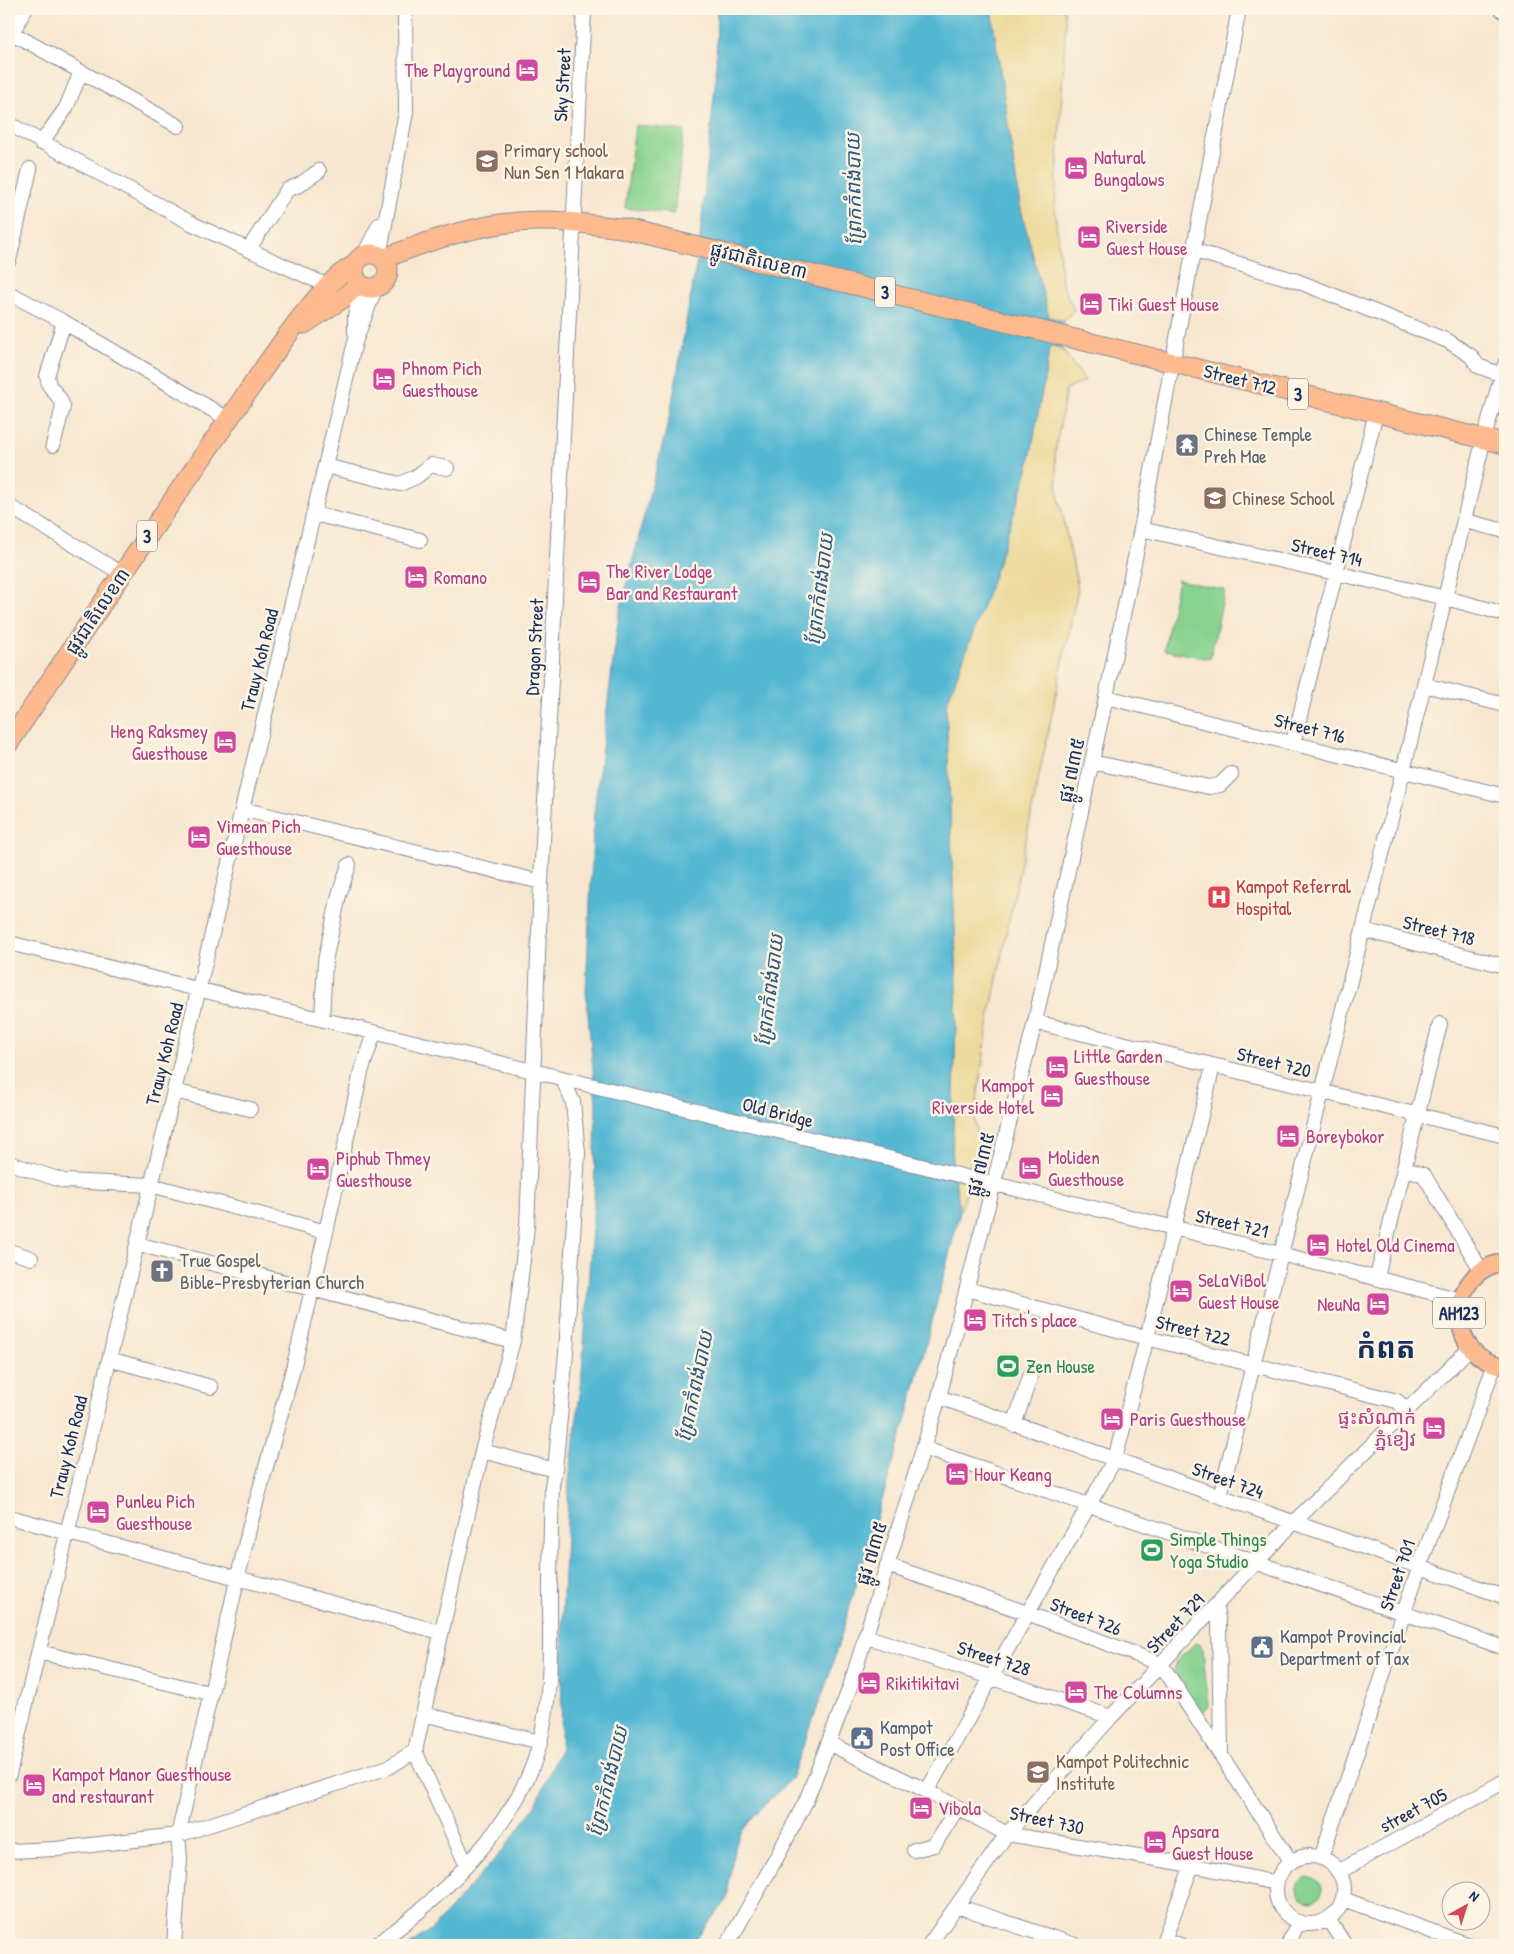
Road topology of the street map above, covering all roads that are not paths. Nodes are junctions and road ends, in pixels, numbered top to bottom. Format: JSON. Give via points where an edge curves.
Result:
{"nodes":[{"id":1,"x":25,"y":9,"type":"edge"},
{"id":2,"x":405,"y":9,"type":"edge"},
{"id":3,"x":584,"y":9,"type":"edge"},
{"id":4,"x":1239,"y":9,"type":"edge"},
{"id":5,"x":1501,"y":9,"type":"edge"},
{"id":6,"x":1505,"y":12,"type":"edge"},
{"id":7,"x":10,"y":36,"type":"edge"},
{"id":8,"x":82,"y":72,"type":"junction"},
{"id":9,"x":9,"y":124,"type":"edge"},
{"id":10,"x":178,"y":126,"type":"dead end"},
{"id":11,"x":41,"y":143,"type":"junction"},
{"id":12,"x":30,"y":169,"type":"dead end"},
{"id":13,"x":319,"y":171,"type":"dead end"},
{"id":14,"x":574,"y":223,"type":"junction"},
{"id":15,"x":248,"y":250,"type":"junction"},
{"id":16,"x":1192,"y":250,"type":"junction"},
{"id":17,"x":9,"y":260,"type":"edge"},
{"id":18,"x":374,"y":262,"type":"junction"},
{"id":19,"x":328,"y":286,"type":"junction"},
{"id":20,"x":365,"y":286,"type":"junction"},
{"id":21,"x":9,"y":293,"type":"edge"},
{"id":22,"x":64,"y":322,"type":"junction"},
{"id":23,"x":291,"y":333,"type":"junction"},
{"id":24,"x":1091,"y":344,"type":"joint"},
{"id":25,"x":1171,"y":362,"type":"junction"},
{"id":26,"x":1504,"y":370,"type":"edge"},
{"id":27,"x":1376,"y":414,"type":"junction"},
{"id":28,"x":228,"y":419,"type":"junction"},
{"id":29,"x":1484,"y":438,"type":"junction"},
{"id":30,"x":1505,"y":444,"type":"edge"},
{"id":31,"x":53,"y":445,"type":"dead end"},
{"id":32,"x":325,"y":466,"type":"junction"},
{"id":33,"x":447,"y":468,"type":"dead end"},
{"id":34,"x":9,"y":506,"type":"edge"},
{"id":35,"x":314,"y":514,"type":"junction"},
{"id":36,"x":1465,"y":521,"type":"junction"},
{"id":37,"x":1141,"y":529,"type":"junction"},
{"id":38,"x":1505,"y":531,"type":"edge"},
{"id":39,"x":420,"y":540,"type":"dead end"},
{"id":40,"x":121,"y":573,"type":"junction"},
{"id":41,"x":1336,"y":574,"type":"junction"},
{"id":42,"x":1446,"y":598,"type":"junction"},
{"id":43,"x":1505,"y":614,"type":"edge"},
{"id":44,"x":1424,"y":686,"type":"junction"},
{"id":45,"x":1106,"y":697,"type":"junction"},
{"id":46,"x":1505,"y":705,"type":"edge"},
{"id":47,"x":9,"y":743,"type":"edge"},
{"id":48,"x":1293,"y":743,"type":"junction"},
{"id":49,"x":1092,"y":762,"type":"junction"},
{"id":50,"x":1403,"y":771,"type":"junction"},
{"id":51,"x":1231,"y":774,"type":"dead end"},
{"id":52,"x":1505,"y":796,"type":"edge"},
{"id":53,"x":242,"y":809,"type":"junction"},
{"id":54,"x":348,"y":865,"type":"dead end"},
{"id":55,"x":541,"y":882,"type":"junction"},
{"id":56,"x":1363,"y":930,"type":"junction"},
{"id":57,"x":9,"y":943,"type":"edge"},
{"id":58,"x":1505,"y":966,"type":"edge"},
{"id":59,"x":199,"y":988,"type":"junction"},
{"id":60,"x":322,"y":1019,"type":"junction"},
{"id":61,"x":1035,"y":1022,"type":"junction"},
{"id":62,"x":1440,"y":1024,"type":"dead end"},
{"id":63,"x":374,"y":1033,"type":"junction"},
{"id":64,"x":1213,"y":1066,"type":"junction"},
{"id":65,"x":533,"y":1072,"type":"junction"},
{"id":66,"x":566,"y":1081,"type":"junction"},
{"id":67,"x":174,"y":1091,"type":"junction"},
{"id":68,"x":1320,"y":1092,"type":"junction"},
{"id":69,"x":250,"y":1109,"type":"dead end"},
{"id":70,"x":1417,"y":1116,"type":"junction"},
{"id":71,"x":1505,"y":1136,"type":"edge"},
{"id":72,"x":9,"y":1163,"type":"edge"},
{"id":73,"x":1404,"y":1168,"type":"junction"},
{"id":74,"x":995,"y":1184,"type":"junction"},
{"id":75,"x":151,"y":1185,"type":"junction"},
{"id":76,"x":1174,"y":1228,"type":"junction"},
{"id":77,"x":326,"y":1232,"type":"junction"},
{"id":78,"x":137,"y":1244,"type":"junction"},
{"id":79,"x":9,"y":1252,"type":"edge"},
{"id":80,"x":1282,"y":1254,"type":"junction"},
{"id":81,"x":30,"y":1258,"type":"dead end"},
{"id":82,"x":1505,"y":1262,"type":"edge"},
{"id":83,"x":1481,"y":1270,"type":"junction"},
{"id":84,"x":1377,"y":1277,"type":"junction"},
{"id":85,"x":967,"y":1289,"type":"junction"},
{"id":86,"x":312,"y":1290,"type":"junction"},
{"id":87,"x":1460,"y":1300,"type":"junction"},
{"id":88,"x":1147,"y":1338,"type":"junction"},
{"id":89,"x":513,"y":1341,"type":"junction"},
{"id":90,"x":1471,"y":1347,"type":"junction"},
{"id":91,"x":109,"y":1359,"type":"junction"},
{"id":92,"x":1253,"y":1365,"type":"junction"},
{"id":93,"x":1500,"y":1365,"type":"edge"},
{"id":94,"x":1032,"y":1374,"type":"dead end"},
{"id":95,"x":211,"y":1387,"type":"dead end"},
{"id":96,"x":939,"y":1397,"type":"junction"},
{"id":97,"x":1408,"y":1411,"type":"junction"},
{"id":98,"x":1014,"y":1425,"type":"junction"},
{"id":99,"x":923,"y":1448,"type":"junction"},
{"id":100,"x":482,"y":1452,"type":"junction"},
{"id":101,"x":1115,"y":1459,"type":"junction"},
{"id":102,"x":555,"y":1470,"type":"junction"},
{"id":103,"x":1220,"y":1496,"type":"junction"},
{"id":104,"x":1089,"y":1505,"type":"junction"},
{"id":105,"x":9,"y":1517,"type":"edge"},
{"id":106,"x":1293,"y":1523,"type":"junction"},
{"id":107,"x":67,"y":1534,"type":"junction"},
{"id":108,"x":1257,"y":1563,"type":"junction"},
{"id":109,"x":887,"y":1565,"type":"junction"},
{"id":110,"x":1419,"y":1568,"type":"junction"},
{"id":111,"x":237,"y":1579,"type":"junction"},
{"id":112,"x":1505,"y":1597,"type":"edge"},
{"id":113,"x":1216,"y":1608,"type":"junction"},
{"id":114,"x":1026,"y":1613,"type":"junction"},
{"id":115,"x":1403,"y":1613,"type":"junction"},
{"id":116,"x":440,"y":1632,"type":"junction"},
{"id":117,"x":865,"y":1636,"type":"junction"},
{"id":118,"x":1505,"y":1648,"type":"edge"},
{"id":119,"x":39,"y":1652,"type":"junction"},
{"id":120,"x":1161,"y":1664,"type":"junction"},
{"id":121,"x":991,"y":1676,"type":"junction"},
{"id":122,"x":210,"y":1693,"type":"junction"},
{"id":123,"x":423,"y":1714,"type":"junction"},
{"id":124,"x":1111,"y":1717,"type":"junction"},
{"id":125,"x":541,"y":1742,"type":"junction"},
{"id":126,"x":828,"y":1742,"type":"junction"},
{"id":127,"x":415,"y":1751,"type":"junction"},
{"id":128,"x":1220,"y":1752,"type":"junction"},
{"id":129,"x":9,"y":1774,"type":"edge"},
{"id":130,"x":1505,"y":1781,"type":"edge"},
{"id":131,"x":928,"y":1791,"type":"junction"},
{"id":132,"x":958,"y":1807,"type":"junction"},
{"id":133,"x":1007,"y":1834,"type":"junction"},
{"id":134,"x":178,"y":1835,"type":"junction"},
{"id":135,"x":914,"y":1850,"type":"dead end"},
{"id":136,"x":9,"y":1852,"type":"edge"},
{"id":137,"x":1321,"y":1858,"type":"junction"},
{"id":138,"x":1291,"y":1862,"type":"junction"},
{"id":139,"x":466,"y":1864,"type":"junction"},
{"id":140,"x":1192,"y":1865,"type":"junction"},
{"id":141,"x":1338,"y":1872,"type":"junction"},
{"id":142,"x":1276,"y":1884,"type":"junction"},
{"id":143,"x":1343,"y":1899,"type":"junction"},
{"id":144,"x":957,"y":1906,"type":"junction"},
{"id":145,"x":1328,"y":1919,"type":"junction"},
{"id":146,"x":1298,"y":1922,"type":"junction"},
{"id":147,"x":1163,"y":1942,"type":"edge"},
{"id":148,"x":174,"y":1945,"type":"edge"},
{"id":149,"x":376,"y":1945,"type":"edge"},
{"id":150,"x":727,"y":1945,"type":"edge"},
{"id":151,"x":929,"y":1945,"type":"edge"},
{"id":152,"x":1075,"y":1945,"type":"edge"},
{"id":153,"x":1180,"y":1945,"type":"edge"},
{"id":154,"x":1288,"y":1945,"type":"edge"},
{"id":155,"x":1345,"y":1945,"type":"edge"},
{"id":156,"x":1469,"y":1945,"type":"edge"}],
"edges":[{"from":1,"to":7,"type":"street"},
{"from":2,"to":18,"type":"street","via":[[406,112]]},
{"from":3,"to":14,"type":"street","name":"Sky Street"},
{"from":4,"to":16,"type":"street","name":"ផ្លូវ ៧៣៥"},
{"from":5,"to":6,"type":"street"},
{"from":7,"to":8,"type":"street"},
{"from":8,"to":10,"type":"street"},
{"from":8,"to":11,"type":"street","via":[[66,108]]},
{"from":9,"to":11,"type":"street"},
{"from":11,"to":15,"type":"street"},
{"from":12,"to":17,"type":"street"},
{"from":13,"to":15,"type":"street","via":[[287,190]]},
{"from":14,"to":18,"type":"highway","name":"ផ្លូវជាតិលេខ៣","number":"3","via":[[509,223],[423,243]]},
{"from":14,"to":24,"type":"highway","name":"ផ្លូវជាតិលេខ៣","number":"3","via":[[621,228],[679,240]]},
{"from":14,"to":55,"type":"street","name":"Dragon Street"},
{"from":15,"to":19,"type":"street"},
{"from":16,"to":25,"type":"street","name":"ផ្លូវ ៧៣៥"},
{"from":16,"to":26,"type":"street","via":[[1297,282],[1448,341],[1471,356],[1478,366]]},
{"from":18,"to":19,"type":"highway","name":"ផ្លូវជាតិលេខ៣","number":"3","via":[[348,268]]},
{"from":18,"to":20,"type":"highway","via":[[355,278]]},
{"from":18,"to":20,"type":"highway","name":"ផ្លូវជាតិលេខ៣","via":[[384,284]]},
{"from":19,"to":23,"type":"highway","name":"ផ្លូវជាតិលេខ៣","number":"3"},
{"from":20,"to":23,"type":"highway","name":"ផ្លូវជាតិលេខ៣","number":"3"},
{"from":20,"to":32,"type":"street","name":"Trauy Koh Road","via":[[355,317],[355,342]]},
{"from":21,"to":22,"type":"street"},
{"from":22,"to":28,"type":"street"},
{"from":22,"to":31,"type":"street","via":[[47,376],[63,408]]},
{"from":23,"to":28,"type":"highway","name":"ផ្លូវជាតិលេខ៣","number":"3"},
{"from":24,"to":25,"type":"highway","name":"Street 712","number":"3"},
{"from":25,"to":27,"type":"highway","name":"Street 712","number":"3"},
{"from":25,"to":37,"type":"street","name":"ផ្លូវ ៧៣៥"},
{"from":26,"to":29,"type":"street"},
{"from":27,"to":29,"type":"highway","name":"Street 712","number":"3"},
{"from":27,"to":41,"type":"street"},
{"from":28,"to":40,"type":"highway","name":"ផ្លូវជាតិលេខ៣","number":"3"},
{"from":29,"to":30,"type":"highway","name":"Street 712","number":"3"},
{"from":29,"to":36,"type":"street"},
{"from":32,"to":33,"type":"street","via":[[400,484],[431,465]]},
{"from":32,"to":35,"type":"street","name":"Trauy Koh Road"},
{"from":34,"to":40,"type":"street"},
{"from":35,"to":39,"type":"street"},
{"from":35,"to":53,"type":"street","name":"Trauy Koh Road"},
{"from":36,"to":38,"type":"street"},
{"from":36,"to":42,"type":"street"},
{"from":37,"to":41,"type":"street","name":"Street 714"},
{"from":37,"to":45,"type":"street","name":"ផ្លូវ ៧៣៥"},
{"from":40,"to":47,"type":"highway","name":"ផ្លូវជាតិលេខ៣","number":"3"},
{"from":41,"to":42,"type":"street","name":"Street 714"},
{"from":41,"to":48,"type":"street"},
{"from":42,"to":43,"type":"street","name":"Street 714"},
{"from":42,"to":44,"type":"street"},
{"from":44,"to":46,"type":"street"},
{"from":44,"to":50,"type":"street"},
{"from":45,"to":48,"type":"street","name":"Street 716"},
{"from":45,"to":49,"type":"street","name":"ផ្លូវ ៧៣៥"},
{"from":48,"to":50,"type":"street","name":"Street 716"},
{"from":49,"to":51,"type":"street","via":[[1209,788],[1220,785]]},
{"from":49,"to":61,"type":"street","name":"ផ្លូវ ៧៣៥"},
{"from":50,"to":52,"type":"street","name":"Street 716"},
{"from":50,"to":56,"type":"street"},
{"from":53,"to":55,"type":"street"},
{"from":53,"to":59,"type":"street","name":"Trauy Koh Road"},
{"from":54,"to":60,"type":"street","via":[[325,961]]},
{"from":55,"to":65,"type":"street","name":"Dragon Street"},
{"from":56,"to":58,"type":"street","name":"Street 718"},
{"from":56,"to":68,"type":"street"},
{"from":57,"to":59,"type":"street","name":"Old Bridge"},
{"from":59,"to":60,"type":"street","name":"Old Bridge"},
{"from":59,"to":67,"type":"street","name":"Trauy Koh Road"},
{"from":60,"to":63,"type":"street","name":"Old Bridge"},
{"from":61,"to":64,"type":"street","name":"Street 720"},
{"from":61,"to":74,"type":"street","name":"ផ្លូវ ៧៣៥"},
{"from":62,"to":70,"type":"street"},
{"from":63,"to":65,"type":"street","name":"Old Bridge"},
{"from":63,"to":77,"type":"street","via":[[359,1080]]},
{"from":64,"to":68,"type":"street","name":"Street 720"},
{"from":64,"to":76,"type":"street"},
{"from":65,"to":66,"type":"street","name":"Old Bridge"},
{"from":65,"to":89,"type":"street","name":"Dragon Street","via":[[527,1227]]},
{"from":66,"to":74,"type":"street","name":"Old Bridge"},
{"from":66,"to":102,"type":"street","via":[[573,1102],[578,1153]]},
{"from":67,"to":69,"type":"street"},
{"from":67,"to":75,"type":"street","name":"Trauy Koh Road"},
{"from":68,"to":70,"type":"street","name":"Street 720"},
{"from":68,"to":80,"type":"street"},
{"from":70,"to":71,"type":"street","name":"Street 720"},
{"from":70,"to":73,"type":"street"},
{"from":72,"to":75,"type":"street","via":[[64,1181]]},
{"from":73,"to":83,"type":"street","via":[[1424,1175]]},
{"from":73,"to":84,"type":"street"},
{"from":74,"to":76,"type":"street","name":"Street 721"},
{"from":74,"to":85,"type":"street","name":"ផ្លូវ ៧៣៥"},
{"from":75,"to":77,"type":"street"},
{"from":75,"to":78,"type":"street","name":"Trauy Koh Road"},
{"from":76,"to":80,"type":"street","name":"Street 721"},
{"from":76,"to":88,"type":"street"},
{"from":77,"to":86,"type":"street"},
{"from":78,"to":86,"type":"street"},
{"from":78,"to":91,"type":"street","name":"Trauy Koh Road"},
{"from":79,"to":81,"type":"street"},
{"from":80,"to":84,"type":"street","name":"Street 721"},
{"from":80,"to":92,"type":"street"},
{"from":82,"to":83,"type":"main road","number":"AH123"},
{"from":83,"to":87,"type":"main road","number":"AH123","via":[[1469,1282]]},
{"from":84,"to":87,"type":"street","name":"Street 721"},
{"from":85,"to":88,"type":"street","name":"Street 722"},
{"from":85,"to":96,"type":"street","name":"ផ្លូវ ៧៣៥"},
{"from":86,"to":89,"type":"street"},
{"from":86,"to":111,"type":"street"},
{"from":87,"to":90,"type":"main road","number":"AH123","via":[[1462,1330]]},
{"from":88,"to":92,"type":"street","name":"Street 722"},
{"from":88,"to":101,"type":"street"},
{"from":89,"to":100,"type":"street","name":"Dragon Street"},
{"from":90,"to":93,"type":"main road","number":"AH123"},
{"from":90,"to":97,"type":"street","name":"Street 729"},
{"from":91,"to":95,"type":"street"},
{"from":91,"to":107,"type":"street","name":"Trauy Koh Road"},
{"from":92,"to":97,"type":"street","name":"Street 722","via":[[1397,1401]]},
{"from":92,"to":103,"type":"street"},
{"from":93,"to":110,"type":"street","name":"Street 701"},
{"from":94,"to":98,"type":"street"},
{"from":96,"to":98,"type":"street","name":"Street 724"},
{"from":96,"to":99,"type":"street","name":"ផ្លូវ ៧៣៥"},
{"from":97,"to":106,"type":"street","name":"Street 729"},
{"from":98,"to":101,"type":"street","name":"Street 724"},
{"from":99,"to":104,"type":"street"},
{"from":99,"to":109,"type":"street","name":"ផ្លូវ ៧៣៥"},
{"from":100,"to":102,"type":"street"},
{"from":100,"to":116,"type":"street","name":"Dragon Street"},
{"from":101,"to":103,"type":"street","name":"Street 724"},
{"from":101,"to":104,"type":"street"},
{"from":102,"to":125,"type":"street","via":[[549,1688]]},
{"from":103,"to":106,"type":"street","name":"Street 724"},
{"from":104,"to":108,"type":"street"},
{"from":104,"to":114,"type":"street"},
{"from":105,"to":107,"type":"street"},
{"from":106,"to":108,"type":"street","name":"Street 729"},
{"from":106,"to":110,"type":"street","name":"Street 724"},
{"from":107,"to":111,"type":"street"},
{"from":107,"to":119,"type":"street","name":"Trauy Koh Road"},
{"from":108,"to":113,"type":"street","name":"Street 729"},
{"from":108,"to":115,"type":"street"},
{"from":109,"to":114,"type":"street","name":"Street 726"},
{"from":109,"to":117,"type":"street","name":"ផ្លូវ ៧៣៥"},
{"from":110,"to":112,"type":"street","name":"Street 724"},
{"from":110,"to":115,"type":"street","name":"Street 701"},
{"from":111,"to":116,"type":"street"},
{"from":111,"to":122,"type":"street"},
{"from":113,"to":120,"type":"street","name":"Street 729"},
{"from":113,"to":128,"type":"street","via":[[1219,1624]]},
{"from":114,"to":120,"type":"street","name":"Street 726"},
{"from":114,"to":121,"type":"street"},
{"from":115,"to":118,"type":"street"},
{"from":115,"to":137,"type":"street","name":"Street 701"},
{"from":116,"to":123,"type":"street","name":"Dragon Street"},
{"from":117,"to":121,"type":"street","name":"Street 728"},
{"from":117,"to":126,"type":"street","name":"ផ្លូវ ៧៣៥"},
{"from":119,"to":122,"type":"street"},
{"from":119,"to":129,"type":"street","name":"Trauy Koh Road"},
{"from":120,"to":124,"type":"street","name":"Street 729"},
{"from":120,"to":128,"type":"street"},
{"from":121,"to":124,"type":"street","name":"Street 728"},
{"from":121,"to":131,"type":"street"},
{"from":122,"to":134,"type":"street"},
{"from":123,"to":125,"type":"street"},
{"from":123,"to":127,"type":"street","name":"Dragon Street"},
{"from":124,"to":133,"type":"street","name":"Street 729"},
{"from":125,"to":139,"type":"street","via":[[519,1798]]},
{"from":126,"to":131,"type":"street","name":"Street 730"},
{"from":126,"to":150,"type":"street","name":"ផ្លូវ ៧៣៥","via":[[798,1817]]},
{"from":127,"to":134,"type":"street","via":[[389,1767]]},
{"from":127,"to":139,"type":"street"},
{"from":128,"to":138,"type":"street"},
{"from":130,"to":141,"type":"street","name":"street 705"},
{"from":131,"to":132,"type":"street","name":"Street 730"},
{"from":132,"to":133,"type":"street","name":"Street 730"},
{"from":132,"to":135,"type":"street","via":[[934,1845]]},
{"from":133,"to":140,"type":"street","name":"Street 730"},
{"from":133,"to":144,"type":"street","name":"Street 729"},
{"from":134,"to":136,"type":"street"},
{"from":134,"to":148,"type":"street","via":[[180,1859]]},
{"from":137,"to":138,"type":"street","via":[[1308,1856]]},
{"from":137,"to":141,"type":"street"},
{"from":138,"to":142,"type":"street","via":[[1281,1872]]},
{"from":139,"to":149,"type":"street","via":[[415,1917]]},
{"from":140,"to":142,"type":"street","name":"Street 730"},
{"from":140,"to":147,"type":"street"},
{"from":141,"to":143,"type":"street","via":[[1344,1886]]},
{"from":142,"to":146,"type":"street","via":[[1280,1906]]},
{"from":143,"to":145,"type":"street"},
{"from":143,"to":156,"type":"street"},
{"from":144,"to":151,"type":"street","name":"Street 729"},
{"from":144,"to":152,"type":"street"},
{"from":145,"to":146,"type":"street","via":[[1315,1924]]},
{"from":145,"to":155,"type":"street"},
{"from":146,"to":154,"type":"street"},
{"from":147,"to":153,"type":"street"}]}
